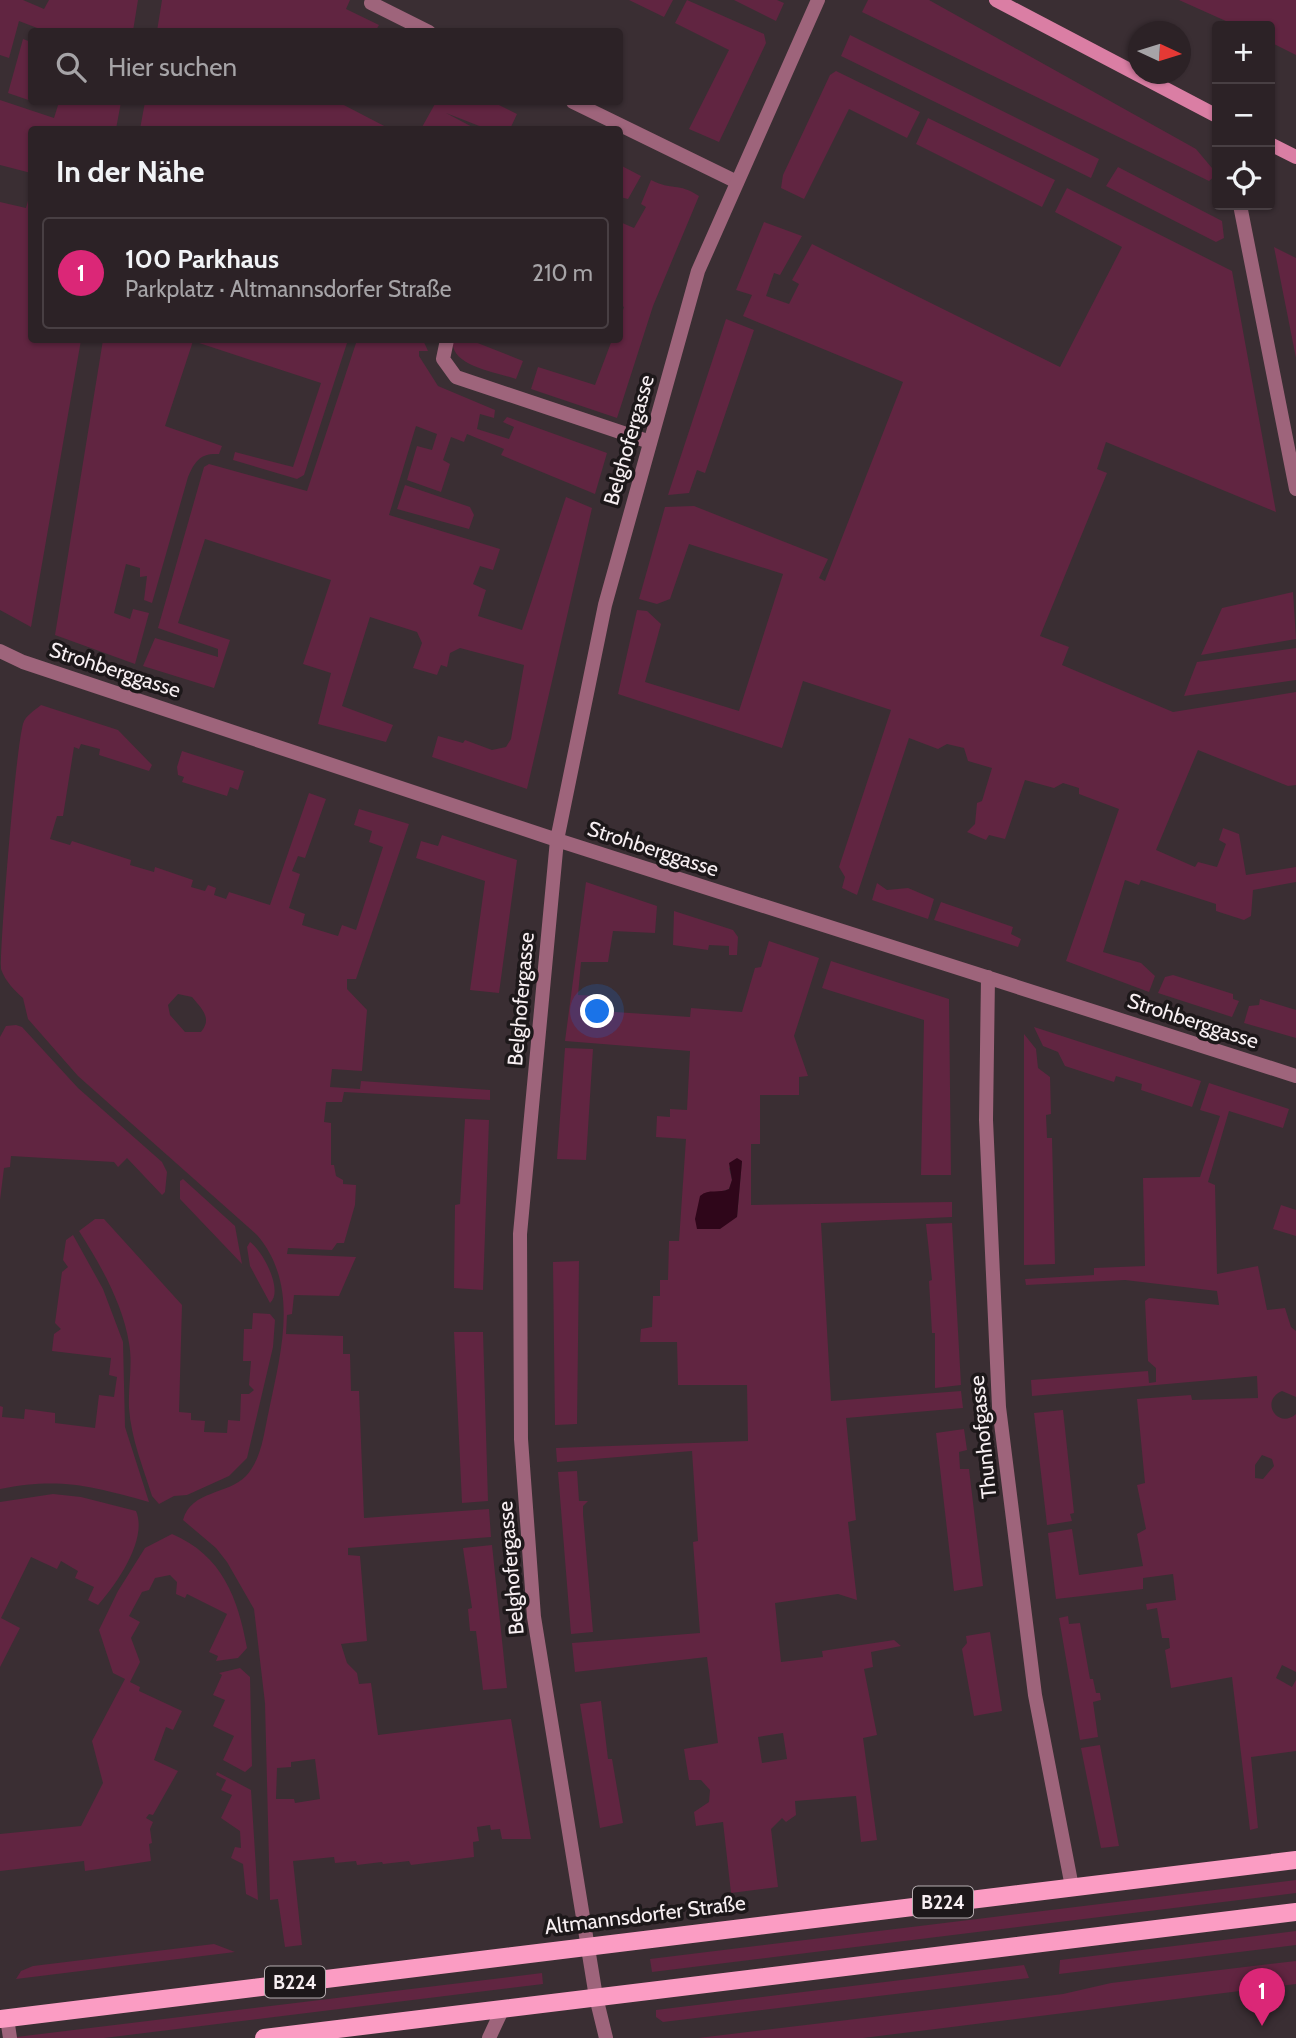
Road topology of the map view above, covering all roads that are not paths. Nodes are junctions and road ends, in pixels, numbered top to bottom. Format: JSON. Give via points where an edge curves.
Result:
{"nodes":[{"id":1,"x":818,"y":0,"type":"edge"},
{"id":2,"x":996,"y":0,"type":"edge"},
{"id":3,"x":371,"y":3,"type":"dead end"},
{"id":4,"x":421,"y":28,"type":"edge"},
{"id":5,"x":579,"y":105,"type":"edge"},
{"id":6,"x":1212,"y":113,"type":"edge"},
{"id":7,"x":622,"y":126,"type":"edge"},
{"id":8,"x":623,"y":126,"type":"edge"},
{"id":9,"x":1275,"y":146,"type":"edge"},
{"id":10,"x":1296,"y":157,"type":"edge"},
{"id":11,"x":737,"y":182,"type":"junction"},
{"id":12,"x":1241,"y":210,"type":"edge"},
{"id":13,"x":446,"y":343,"type":"edge"},
{"id":14,"x":650,"y":442,"type":"junction"},
{"id":15,"x":1296,"y":489,"type":"edge"},
{"id":16,"x":0,"y":651,"type":"edge"},
{"id":17,"x":557,"y":840,"type":"junction"},
{"id":18,"x":988,"y":977,"type":"junction"},
{"id":19,"x":1296,"y":1076,"type":"edge"},
{"id":20,"x":1296,"y":1860,"type":"edge"},
{"id":21,"x":1072,"y":1887,"type":"junction"},
{"id":22,"x":1296,"y":1912,"type":"edge"},
{"id":23,"x":590,"y":1945,"type":"junction"},
{"id":24,"x":596,"y":1997,"type":"junction"},
{"id":25,"x":503,"y":2008,"type":"junction"},
{"id":26,"x":4,"y":2019,"type":"edge"},
{"id":27,"x":10,"y":2038,"type":"edge"},
{"id":28,"x":264,"y":2038,"type":"edge"},
{"id":29,"x":489,"y":2038,"type":"edge"},
{"id":30,"x":606,"y":2038,"type":"edge"}],
"edges":[{"from":1,"to":11,"type":"street","name":"Belghofergasse"},
{"from":2,"to":6,"type":"street"},
{"from":3,"to":4,"type":"street"},
{"from":5,"to":7,"type":"street"},
{"from":8,"to":11,"type":"street"},
{"from":9,"to":10,"type":"street"},
{"from":11,"to":14,"type":"street","name":"Belghofergasse","via":[[698,271]]},
{"from":12,"to":15,"type":"street"},
{"from":13,"to":14,"type":"street","via":[[443,359],[456,377]]},
{"from":14,"to":17,"type":"street","name":"Belghofergasse","via":[[605,605]]},
{"from":16,"to":17,"type":"street","name":"Strohberggasse"},
{"from":17,"to":18,"type":"street","name":"Strohberggasse"},
{"from":17,"to":23,"type":"street","name":"Belghofergasse","via":[[520,1234],[521,1438],[534,1617]]},
{"from":18,"to":19,"type":"street","name":"Strohberggasse"},
{"from":18,"to":21,"type":"street","name":"Thunhofgasse","via":[[986,1120],[999,1407],[1035,1695]]},
{"from":20,"to":21,"type":"main road","name":"Altmannsdorfer Straße","number":"B224"},
{"from":21,"to":23,"type":"main road","name":"Altmannsdorfer Straße","number":"B224"},
{"from":22,"to":24,"type":"main road"},
{"from":23,"to":24,"type":"street","name":"Belghofergasse"},
{"from":23,"to":26,"type":"main road","name":"Altmannsdorfer Straße","number":"B224"},
{"from":24,"to":25,"type":"main road"},
{"from":24,"to":30,"type":"street","name":"Belghofergasse"},
{"from":25,"to":28,"type":"main road"},
{"from":25,"to":29,"type":"street"},
{"from":26,"to":27,"type":"street"}]}
